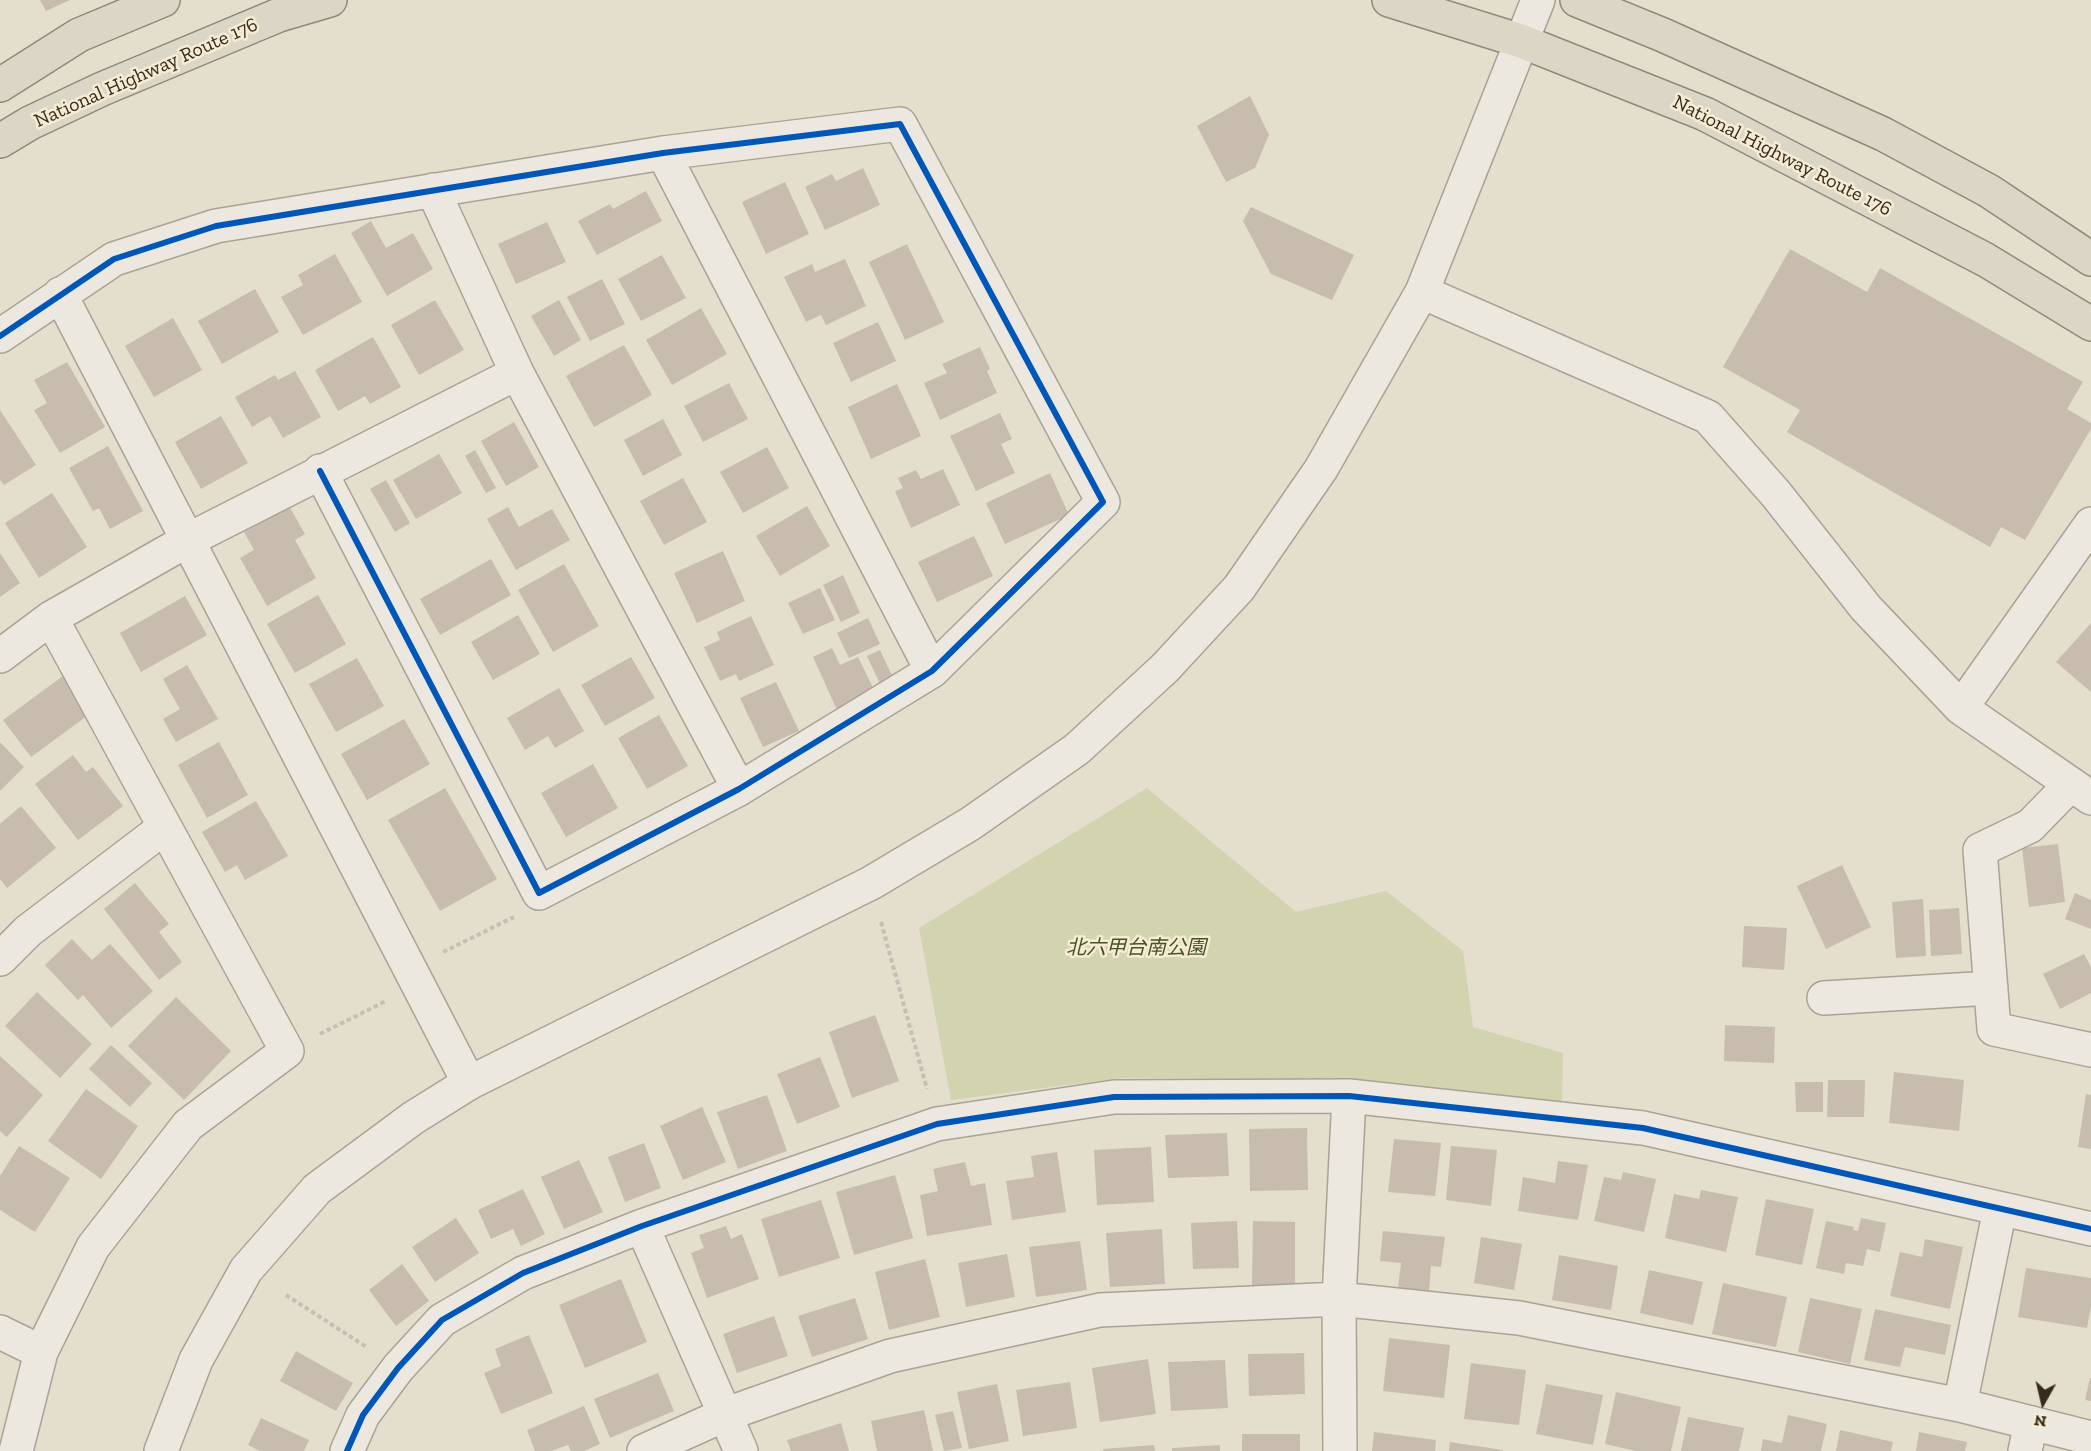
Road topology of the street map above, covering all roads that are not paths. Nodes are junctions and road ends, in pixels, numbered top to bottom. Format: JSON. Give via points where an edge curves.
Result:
{"nodes":[{"id":1,"x":163,"y":0,"type":"edge"},
{"id":2,"x":330,"y":0,"type":"edge"},
{"id":3,"x":1389,"y":0,"type":"edge"},
{"id":4,"x":1538,"y":0,"type":"edge"},
{"id":5,"x":1576,"y":0,"type":"edge"},
{"id":6,"x":276,"y":8,"type":"edge"},
{"id":7,"x":1521,"y":41,"type":"junction"},
{"id":8,"x":0,"y":86,"type":"edge"},
{"id":9,"x":0,"y":141,"type":"edge"},
{"id":10,"x":663,"y":153,"type":"junction"},
{"id":11,"x":433,"y":190,"type":"junction"},
{"id":12,"x":2091,"y":259,"type":"edge"},
{"id":13,"x":1422,"y":292,"type":"junction"},
{"id":14,"x":60,"y":294,"type":"junction"},
{"id":15,"x":2091,"y":324,"type":"edge"},
{"id":16,"x":0,"y":336,"type":"edge"},
{"id":17,"x":518,"y":373,"type":"junction"},
{"id":18,"x":320,"y":471,"type":"junction"},
{"id":19,"x":2091,"y":524,"type":"edge"},
{"id":20,"x":188,"y":540,"type":"junction"},
{"id":21,"x":51,"y":618,"type":"junction"},
{"id":22,"x":0,"y":657,"type":"edge"},
{"id":23,"x":932,"y":671,"type":"junction"},
{"id":24,"x":1961,"y":708,"type":"junction"},
{"id":25,"x":740,"y":789,"type":"junction"},
{"id":26,"x":2081,"y":791,"type":"edge"},
{"id":27,"x":165,"y":827,"type":"junction"},
{"id":28,"x":0,"y":959,"type":"edge"},
{"id":29,"x":1991,"y":988,"type":"junction"},
{"id":30,"x":1824,"y":998,"type":"dead end"},
{"id":31,"x":2091,"y":1050,"type":"edge"},
{"id":32,"x":470,"y":1083,"type":"junction"},
{"id":33,"x":1349,"y":1095,"type":"junction"},
{"id":34,"x":2000,"y":1209,"type":"junction"},
{"id":35,"x":642,"y":1226,"type":"junction"},
{"id":36,"x":2091,"y":1229,"type":"edge"},
{"id":37,"x":1339,"y":1299,"type":"junction"},
{"id":38,"x":0,"y":1332,"type":"edge"},
{"id":39,"x":41,"y":1352,"type":"junction"},
{"id":40,"x":1960,"y":1405,"type":"junction"},
{"id":41,"x":724,"y":1415,"type":"junction"},
{"id":42,"x":2028,"y":1437,"type":"edge"},
{"id":43,"x":2091,"y":1438,"type":"edge"},
{"id":44,"x":16,"y":1451,"type":"edge"},
{"id":45,"x":161,"y":1451,"type":"edge"},
{"id":46,"x":347,"y":1451,"type":"edge"},
{"id":47,"x":644,"y":1451,"type":"edge"},
{"id":48,"x":741,"y":1451,"type":"edge"},
{"id":49,"x":1340,"y":1451,"type":"edge"}],
"edges":[{"from":1,"to":8,"type":"highway","via":[[79,35]]},
{"from":2,"to":6,"type":"highway","name":"National Highway Route 176"},
{"from":3,"to":7,"type":"highway","name":"National Highway Route 176"},
{"from":4,"to":7,"type":"street"},
{"from":5,"to":12,"type":"highway","via":[[1663,34],[1883,134],[1989,190]]},
{"from":6,"to":9,"type":"highway","name":"National Highway Route 176","via":[[30,123]]},
{"from":7,"to":13,"type":"street"},
{"from":7,"to":15,"type":"highway","name":"National Highway Route 176","via":[[1705,114],[1986,260]]},
{"from":10,"to":11,"type":"street"},
{"from":10,"to":23,"type":"street"},
{"from":10,"to":23,"type":"street","via":[[900,124],[1103,502]]},
{"from":11,"to":14,"type":"street","via":[[216,226],[114,259]]},
{"from":11,"to":17,"type":"street"},
{"from":13,"to":24,"type":"street","via":[[1708,417],[1776,494],[1866,608]]},
{"from":13,"to":32,"type":"street","via":[[1321,469],[1239,588],[1165,668],[1077,749],[970,824],[871,883]]},
{"from":14,"to":16,"type":"street"},
{"from":14,"to":20,"type":"street"},
{"from":17,"to":18,"type":"street"},
{"from":17,"to":25,"type":"street"},
{"from":18,"to":20,"type":"street"},
{"from":18,"to":25,"type":"street","via":[[539,893]]},
{"from":19,"to":24,"type":"street"},
{"from":20,"to":21,"type":"street"},
{"from":20,"to":32,"type":"street"},
{"from":21,"to":22,"type":"street"},
{"from":21,"to":27,"type":"street"},
{"from":23,"to":25,"type":"street"},
{"from":24,"to":26,"type":"street"},
{"from":26,"to":29,"type":"street","via":[[2030,826],[1980,850]]},
{"from":27,"to":28,"type":"street","via":[[28,931]]},
{"from":27,"to":39,"type":"street","via":[[287,1051],[188,1125],[93,1247]]},
{"from":29,"to":30,"type":"street"},
{"from":29,"to":31,"type":"street","via":[[1994,1029]]},
{"from":32,"to":45,"type":"street","via":[[413,1118],[317,1189],[246,1270],[196,1360]]},
{"from":33,"to":34,"type":"street","via":[[1643,1128]]},
{"from":33,"to":35,"type":"street","via":[[1113,1097],[937,1124]]},
{"from":33,"to":37,"type":"street"},
{"from":34,"to":36,"type":"street"},
{"from":34,"to":40,"type":"street"},
{"from":35,"to":41,"type":"street"},
{"from":35,"to":46,"type":"street","via":[[524,1273],[441,1320],[363,1415]]},
{"from":37,"to":40,"type":"street","via":[[1519,1318]]},
{"from":37,"to":41,"type":"street","via":[[1100,1310],[890,1356]]},
{"from":37,"to":49,"type":"street"},
{"from":38,"to":39,"type":"street"},
{"from":39,"to":44,"type":"street"},
{"from":40,"to":42,"type":"street"},
{"from":41,"to":47,"type":"street"},
{"from":41,"to":48,"type":"street"},
{"from":42,"to":43,"type":"street"}]}
